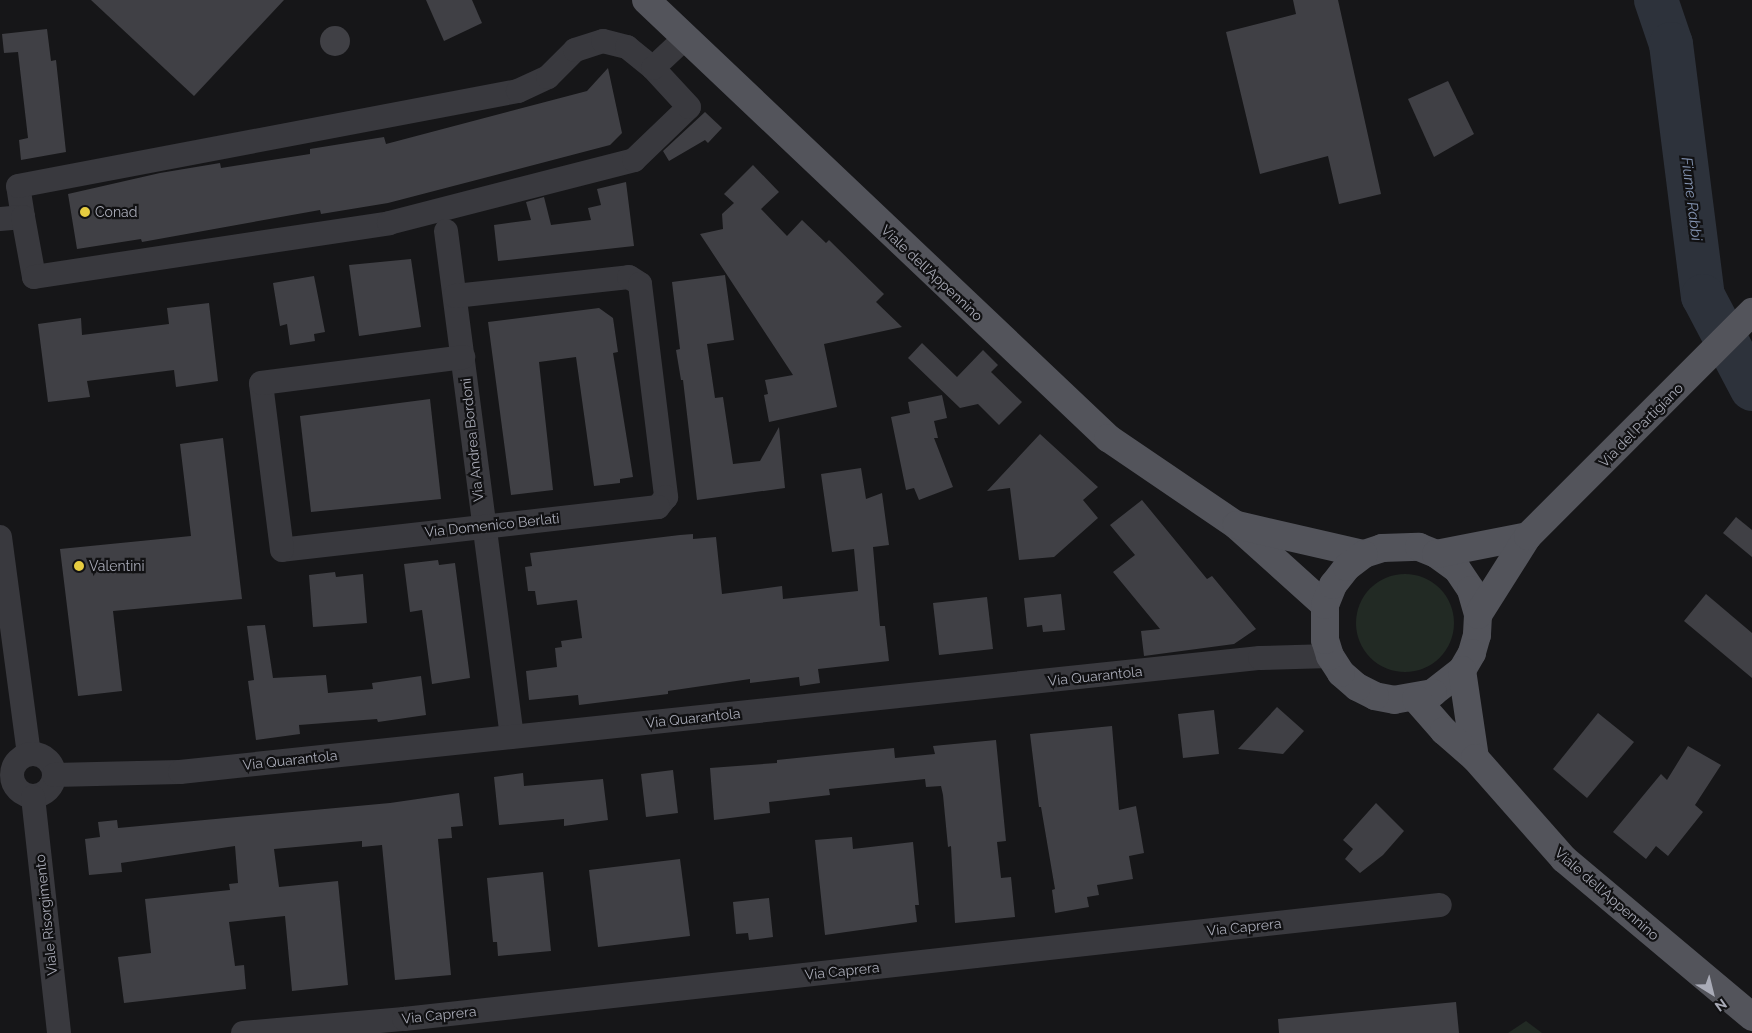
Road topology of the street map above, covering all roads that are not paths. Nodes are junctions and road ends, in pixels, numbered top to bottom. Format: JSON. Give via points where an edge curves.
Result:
{"nodes":[{"id":1,"x":646,"y":0,"type":"edge"},
{"id":2,"x":684,"y":38,"type":"junction"},
{"id":3,"x":653,"y":68,"type":"junction"},
{"id":4,"x":11,"y":218,"type":"edge"},
{"id":5,"x":446,"y":232,"type":"dead end"},
{"id":6,"x":455,"y":296,"type":"junction"},
{"id":7,"x":1752,"y":312,"type":"edge"},
{"id":8,"x":463,"y":357,"type":"junction"},
{"id":9,"x":482,"y":525,"type":"junction"},
{"id":10,"x":1236,"y":525,"type":"junction"},
{"id":11,"x":1528,"y":536,"type":"junction"},
{"id":12,"x":0,"y":537,"type":"edge"},
{"id":13,"x":1364,"y":554,"type":"junction"},
{"id":14,"x":1436,"y":554,"type":"junction"},
{"id":15,"x":1325,"y":606,"type":"junction"},
{"id":16,"x":1478,"y":615,"type":"junction"},
{"id":17,"x":1330,"y":656,"type":"junction"},
{"id":18,"x":1462,"y":670,"type":"junction"},
{"id":19,"x":1416,"y":699,"type":"junction"},
{"id":20,"x":512,"y":737,"type":"junction"},
{"id":21,"x":29,"y":754,"type":"junction"},
{"id":22,"x":1475,"y":758,"type":"junction"},
{"id":23,"x":6,"y":772,"type":"edge"},
{"id":24,"x":54,"y":775,"type":"junction"},
{"id":25,"x":33,"y":797,"type":"junction"},
{"id":26,"x":1440,"y":905,"type":"dead end"},
{"id":27,"x":1752,"y":1018,"type":"edge"},
{"id":28,"x":405,"y":1026,"type":"edge"},
{"id":29,"x":59,"y":1033,"type":"edge"},
{"id":30,"x":243,"y":1033,"type":"edge"}],
"edges":[{"from":1,"to":2,"type":"main road","name":"Viale dell'Appennino"},
{"from":2,"to":3,"type":"street"},
{"from":2,"to":10,"type":"main road","name":"Viale dell'Appennino","via":[[1108,438]]},
{"from":3,"to":4,"type":"street","via":[[626,47],[603,41],[575,50],[548,77],[518,91],[18,186]]},
{"from":3,"to":4,"type":"street","via":[[689,107],[634,160],[389,223],[34,276]]},
{"from":5,"to":6,"type":"street","name":"Via Andrea Bordoni"},
{"from":6,"to":8,"type":"street","name":"Via Andrea Bordoni"},
{"from":6,"to":9,"type":"street","name":"Via Domenico Berlati","via":[[628,277],[640,284],[666,497],[658,507]]},
{"from":7,"to":11,"type":"main road","name":"Via del Partigiano"},
{"from":8,"to":9,"type":"street","name":"Via Andrea Bordoni"},
{"from":8,"to":9,"type":"street","name":"Via Domenico Berlati","via":[[262,382],[282,550]]},
{"from":9,"to":20,"type":"street","name":"Via Andrea Bordoni"},
{"from":10,"to":13,"type":"main road","name":"Viale dell'Appennino"},
{"from":10,"to":15,"type":"main road","name":"Viale dell'Appennino"},
{"from":11,"to":14,"type":"main road"},
{"from":11,"to":16,"type":"main road","name":"Via del Partigiano"},
{"from":12,"to":21,"type":"street"},
{"from":13,"to":14,"type":"main road","name":"Viale dell'Appennino","via":[[1400,545]]},
{"from":13,"to":15,"type":"main road","name":"Viale dell'Appennino","via":[[1347,567],[1333,585]]},
{"from":14,"to":16,"type":"main road","name":"Viale dell'Appennino","via":[[1457,569],[1471,590]]},
{"from":15,"to":17,"type":"main road","name":"Viale dell'Appennino","via":[[1325,640]]},
{"from":16,"to":18,"type":"main road","name":"Viale dell'Appennino","via":[[1472,653]]},
{"from":17,"to":19,"type":"main road","name":"Viale dell'Appennino","via":[[1341,673],[1363,690],[1395,700]]},
{"from":17,"to":20,"type":"street","name":"Via Quarantola","via":[[1260,658]]},
{"from":18,"to":19,"type":"main road","name":"Viale dell'Appennino","via":[[1433,693]]},
{"from":18,"to":22,"type":"main road"},
{"from":19,"to":22,"type":"main road","name":"Viale dell'Appennino","via":[[1444,731]]},
{"from":20,"to":24,"type":"street","name":"Via Quarantola","via":[[180,772]]},
{"from":21,"to":23,"type":"street","via":[[17,760]]},
{"from":21,"to":24,"type":"street","via":[[49,761]]},
{"from":22,"to":27,"type":"main road","name":"Viale dell'Appennino","via":[[1564,859]]},
{"from":23,"to":25,"type":"street","via":[[19,792]]},
{"from":24,"to":25,"type":"street","via":[[46,792]]},
{"from":25,"to":29,"type":"street","name":"Viale Risorgimento"},
{"from":26,"to":28,"type":"street","name":"Via Caprera"},
{"from":28,"to":30,"type":"street","name":"Via Caprera"}]}
